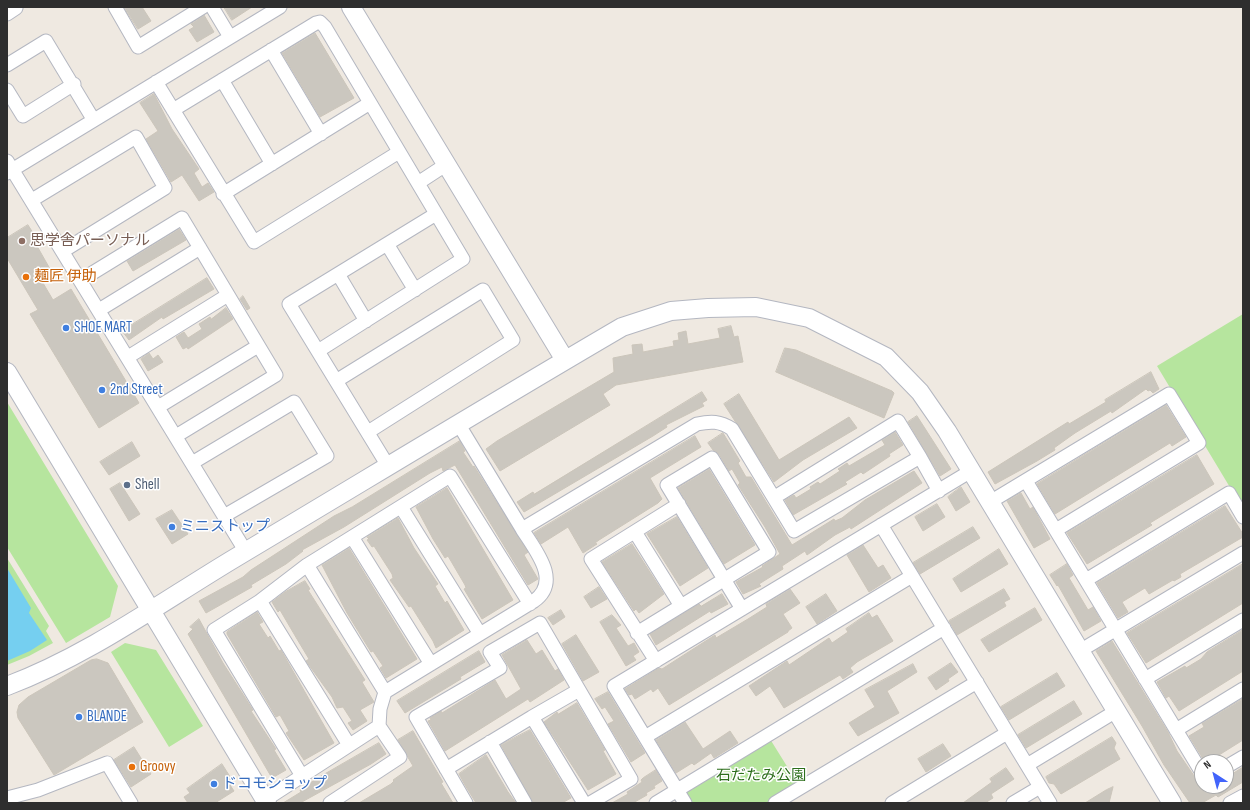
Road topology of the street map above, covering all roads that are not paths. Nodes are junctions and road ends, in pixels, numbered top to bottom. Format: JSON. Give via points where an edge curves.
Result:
{"nodes":[{"id":1,"x":15,"y":7,"type":"edge"},
{"id":2,"x":115,"y":7,"type":"edge"},
{"id":3,"x":203,"y":7,"type":"edge"},
{"id":4,"x":212,"y":7,"type":"edge"},
{"id":5,"x":280,"y":7,"type":"edge"},
{"id":6,"x":351,"y":7,"type":"edge"},
{"id":7,"x":7,"y":14,"type":"edge"},
{"id":8,"x":230,"y":37,"type":"junction"},
{"id":9,"x":271,"y":50,"type":"junction"},
{"id":10,"x":7,"y":65,"type":"edge"},
{"id":11,"x":222,"y":80,"type":"junction"},
{"id":12,"x":156,"y":82,"type":"junction"},
{"id":13,"x":74,"y":84,"type":"junction"},
{"id":14,"x":7,"y":90,"type":"edge"},
{"id":15,"x":370,"y":103,"type":"junction"},
{"id":16,"x":173,"y":110,"type":"junction"},
{"id":17,"x":93,"y":120,"type":"junction"},
{"id":18,"x":321,"y":134,"type":"junction"},
{"id":19,"x":399,"y":152,"type":"junction"},
{"id":20,"x":272,"y":164,"type":"junction"},
{"id":21,"x":447,"y":164,"type":"junction"},
{"id":22,"x":9,"y":168,"type":"edge"},
{"id":23,"x":418,"y":183,"type":"junction"},
{"id":24,"x":223,"y":194,"type":"junction"},
{"id":25,"x":32,"y":200,"type":"junction"},
{"id":26,"x":436,"y":214,"type":"junction"},
{"id":27,"x":387,"y":244,"type":"junction"},
{"id":28,"x":200,"y":248,"type":"junction"},
{"id":29,"x":63,"y":251,"type":"junction"},
{"id":30,"x":338,"y":274,"type":"junction"},
{"id":31,"x":81,"y":280,"type":"junction"},
{"id":32,"x":414,"y":290,"type":"junction"},
{"id":33,"x":228,"y":295,"type":"junction"},
{"id":34,"x":99,"y":310,"type":"junction"},
{"id":35,"x":366,"y":321,"type":"junction"},
{"id":36,"x":258,"y":346,"type":"junction"},
{"id":37,"x":318,"y":351,"type":"junction"},
{"id":38,"x":128,"y":357,"type":"junction"},
{"id":39,"x":565,"y":360,"type":"junction"},
{"id":40,"x":7,"y":372,"type":"edge"},
{"id":41,"x":336,"y":381,"type":"junction"},
{"id":42,"x":158,"y":407,"type":"junction"},
{"id":43,"x":459,"y":425,"type":"junction"},
{"id":44,"x":368,"y":432,"type":"junction"},
{"id":45,"x":176,"y":436,"type":"junction"},
{"id":46,"x":920,"y":457,"type":"junction"},
{"id":47,"x":192,"y":463,"type":"junction"},
{"id":48,"x":388,"y":466,"type":"junction"},
{"id":49,"x":971,"y":471,"type":"junction"},
{"id":50,"x":1026,"y":481,"type":"junction"},
{"id":51,"x":939,"y":491,"type":"junction"},
{"id":52,"x":775,"y":497,"type":"junction"},
{"id":53,"x":990,"y":502,"type":"junction"},
{"id":54,"x":679,"y":504,"type":"junction"},
{"id":55,"x":401,"y":506,"type":"junction"},
{"id":56,"x":224,"y":516,"type":"junction"},
{"id":57,"x":1243,"y":517,"type":"edge"},
{"id":58,"x":882,"y":526,"type":"junction"},
{"id":59,"x":522,"y":529,"type":"junction"},
{"id":60,"x":1056,"y":530,"type":"junction"},
{"id":61,"x":635,"y":532,"type":"junction"},
{"id":62,"x":352,"y":537,"type":"junction"},
{"id":63,"x":246,"y":552,"type":"junction"},
{"id":64,"x":1243,"y":553,"type":"edge"},
{"id":65,"x":308,"y":565,"type":"junction"},
{"id":66,"x":912,"y":576,"type":"junction"},
{"id":67,"x":724,"y":579,"type":"junction"},
{"id":68,"x":1086,"y":580,"type":"junction"},
{"id":69,"x":260,"y":601,"type":"junction"},
{"id":70,"x":530,"y":604,"type":"junction"},
{"id":71,"x":681,"y":606,"type":"junction"},
{"id":72,"x":742,"y":609,"type":"junction"},
{"id":73,"x":150,"y":611,"type":"junction"},
{"id":74,"x":1243,"y":620,"type":"edge"},
{"id":75,"x":944,"y":628,"type":"junction"},
{"id":76,"x":1116,"y":630,"type":"junction"},
{"id":77,"x":637,"y":633,"type":"junction"},
{"id":78,"x":480,"y":634,"type":"junction"},
{"id":79,"x":1088,"y":646,"type":"dead end"},
{"id":80,"x":656,"y":661,"type":"junction"},
{"id":81,"x":431,"y":664,"type":"junction"},
{"id":82,"x":1145,"y":679,"type":"junction"},
{"id":83,"x":976,"y":682,"type":"junction"},
{"id":84,"x":7,"y":686,"type":"edge"},
{"id":85,"x":1243,"y":689,"type":"edge"},
{"id":86,"x":579,"y":690,"type":"junction"},
{"id":87,"x":385,"y":692,"type":"junction"},
{"id":88,"x":1108,"y":716,"type":"dead end"},
{"id":89,"x":532,"y":717,"type":"junction"},
{"id":90,"x":379,"y":726,"type":"junction"},
{"id":91,"x":1176,"y":730,"type":"junction"},
{"id":92,"x":1007,"y":733,"type":"junction"},
{"id":93,"x":645,"y":737,"type":"junction"},
{"id":94,"x":490,"y":742,"type":"junction"},
{"id":95,"x":349,"y":745,"type":"junction"},
{"id":96,"x":1243,"y":756,"type":"edge"},
{"id":97,"x":1194,"y":760,"type":"edge"},
{"id":98,"x":1234,"y":762,"type":"edge"},
{"id":99,"x":1027,"y":765,"type":"junction"},
{"id":100,"x":446,"y":769,"type":"junction"},
{"id":101,"x":302,"y":776,"type":"junction"},
{"id":102,"x":1040,"y":787,"type":"junction"},
{"id":103,"x":677,"y":790,"type":"junction"},
{"id":104,"x":1243,"y":796,"type":"edge"},
{"id":105,"x":7,"y":798,"type":"edge"},
{"id":106,"x":266,"y":802,"type":"edge"},
{"id":107,"x":131,"y":803,"type":"edge"},
{"id":108,"x":330,"y":803,"type":"edge"},
{"id":109,"x":466,"y":803,"type":"edge"},
{"id":110,"x":525,"y":803,"type":"edge"},
{"id":111,"x":584,"y":803,"type":"edge"},
{"id":112,"x":590,"y":803,"type":"edge"},
{"id":113,"x":656,"y":803,"type":"edge"},
{"id":114,"x":685,"y":803,"type":"edge"},
{"id":115,"x":775,"y":803,"type":"edge"},
{"id":116,"x":892,"y":803,"type":"edge"},
{"id":117,"x":1013,"y":803,"type":"edge"},
{"id":118,"x":1050,"y":803,"type":"edge"},
{"id":119,"x":1172,"y":803,"type":"edge"},
{"id":120,"x":1230,"y":803,"type":"edge"}],
"edges":[{"from":1,"to":7,"type":"street"},
{"from":2,"to":3,"type":"street","via":[[138,47]]},
{"from":4,"to":8,"type":"street"},
{"from":5,"to":8,"type":"street"},
{"from":6,"to":21,"type":"street"},
{"from":8,"to":12,"type":"street"},
{"from":9,"to":11,"type":"street"},
{"from":9,"to":15,"type":"street","via":[[320,22]]},
{"from":9,"to":18,"type":"street"},
{"from":10,"to":13,"type":"street","via":[[46,40]]},
{"from":11,"to":16,"type":"street"},
{"from":11,"to":20,"type":"street"},
{"from":12,"to":16,"type":"street"},
{"from":12,"to":17,"type":"street"},
{"from":13,"to":14,"type":"street","via":[[23,116]]},
{"from":13,"to":17,"type":"street"},
{"from":15,"to":18,"type":"street"},
{"from":15,"to":19,"type":"street"},
{"from":16,"to":24,"type":"street"},
{"from":17,"to":22,"type":"street"},
{"from":18,"to":20,"type":"street"},
{"from":19,"to":23,"type":"street"},
{"from":19,"to":24,"type":"street","via":[[254,242]]},
{"from":20,"to":24,"type":"street"},
{"from":21,"to":23,"type":"street"},
{"from":21,"to":39,"type":"street"},
{"from":22,"to":25,"type":"street"},
{"from":23,"to":26,"type":"street"},
{"from":25,"to":29,"type":"street"},
{"from":25,"to":29,"type":"street","via":[[136,137],[165,188]]},
{"from":26,"to":27,"type":"street"},
{"from":26,"to":32,"type":"street","via":[[463,259]]},
{"from":27,"to":30,"type":"street"},
{"from":27,"to":32,"type":"street"},
{"from":28,"to":31,"type":"street","via":[[182,218]]},
{"from":28,"to":33,"type":"street"},
{"from":28,"to":34,"type":"street"},
{"from":29,"to":31,"type":"street"},
{"from":30,"to":35,"type":"street"},
{"from":30,"to":37,"type":"street","via":[[289,304]]},
{"from":31,"to":34,"type":"street"},
{"from":32,"to":35,"type":"street"},
{"from":33,"to":36,"type":"street"},
{"from":33,"to":38,"type":"street"},
{"from":34,"to":38,"type":"street"},
{"from":35,"to":37,"type":"street"},
{"from":36,"to":42,"type":"street"},
{"from":36,"to":45,"type":"street","via":[[276,375]]},
{"from":37,"to":41,"type":"street"},
{"from":38,"to":42,"type":"street"},
{"from":39,"to":43,"type":"street"},
{"from":39,"to":49,"type":"street","via":[[622,327],[671,311],[756,307],[809,318],[886,357],[920,392]]},
{"from":40,"to":73,"type":"street"},
{"from":41,"to":44,"type":"street"},
{"from":41,"to":44,"type":"street","via":[[483,290],[513,340]]},
{"from":42,"to":45,"type":"street"},
{"from":43,"to":48,"type":"street"},
{"from":43,"to":59,"type":"street"},
{"from":44,"to":48,"type":"street"},
{"from":45,"to":47,"type":"street"},
{"from":46,"to":51,"type":"street"},
{"from":46,"to":52,"type":"street","via":[[794,531]]},
{"from":46,"to":52,"type":"street","via":[[898,421]]},
{"from":47,"to":56,"type":"street"},
{"from":47,"to":56,"type":"street","via":[[294,402],[323,449],[327,456]]},
{"from":48,"to":63,"type":"street"},
{"from":49,"to":51,"type":"street"},
{"from":49,"to":53,"type":"street"},
{"from":50,"to":53,"type":"street"},
{"from":50,"to":60,"type":"street"},
{"from":50,"to":60,"type":"street","via":[[1169,394],[1199,443]]},
{"from":51,"to":58,"type":"street"},
{"from":52,"to":59,"type":"street","via":[[732,429],[725,424],[712,421],[697,424]]},
{"from":53,"to":119,"type":"street"},
{"from":54,"to":61,"type":"street"},
{"from":54,"to":67,"type":"street"},
{"from":54,"to":67,"type":"street","via":[[667,485],[712,458],[769,552]]},
{"from":55,"to":62,"type":"street"},
{"from":55,"to":70,"type":"street","via":[[450,476]]},
{"from":55,"to":78,"type":"street"},
{"from":56,"to":63,"type":"street"},
{"from":57,"to":68,"type":"street","via":[[1229,493]]},
{"from":58,"to":66,"type":"street"},
{"from":58,"to":72,"type":"street"},
{"from":59,"to":70,"type":"street","via":[[547,575],[543,592]]},
{"from":60,"to":68,"type":"street"},
{"from":61,"to":71,"type":"street"},
{"from":61,"to":77,"type":"street","via":[[591,559]]},
{"from":62,"to":65,"type":"street"},
{"from":62,"to":81,"type":"street"},
{"from":63,"to":73,"type":"street"},
{"from":64,"to":76,"type":"street"},
{"from":65,"to":69,"type":"street"},
{"from":65,"to":87,"type":"street"},
{"from":66,"to":75,"type":"street"},
{"from":66,"to":93,"type":"street"},
{"from":67,"to":71,"type":"street"},
{"from":67,"to":72,"type":"street"},
{"from":68,"to":76,"type":"street"},
{"from":69,"to":95,"type":"street"},
{"from":69,"to":101,"type":"street","via":[[214,630]]},
{"from":70,"to":78,"type":"street"},
{"from":71,"to":77,"type":"street"},
{"from":72,"to":80,"type":"street"},
{"from":73,"to":84,"type":"street","via":[[70,659]]},
{"from":73,"to":106,"type":"street"},
{"from":74,"to":82,"type":"street"},
{"from":75,"to":83,"type":"street"},
{"from":75,"to":103,"type":"street"},
{"from":76,"to":79,"type":"street"},
{"from":76,"to":82,"type":"street"},
{"from":77,"to":80,"type":"street"},
{"from":78,"to":81,"type":"street"},
{"from":80,"to":93,"type":"street","via":[[614,686]]},
{"from":81,"to":87,"type":"street"},
{"from":82,"to":91,"type":"street"},
{"from":83,"to":92,"type":"street"},
{"from":83,"to":115,"type":"street"},
{"from":85,"to":91,"type":"street"},
{"from":86,"to":89,"type":"street"},
{"from":86,"to":100,"type":"street","via":[[540,623],[490,652],[500,668],[416,717]]},
{"from":86,"to":112,"type":"street","via":[[631,779]]},
{"from":87,"to":90,"type":"street"},
{"from":88,"to":99,"type":"street"},
{"from":89,"to":94,"type":"street"},
{"from":89,"to":111,"type":"street"},
{"from":90,"to":95,"type":"street"},
{"from":90,"to":108,"type":"street","via":[[400,758]]},
{"from":91,"to":97,"type":"street"},
{"from":92,"to":99,"type":"street"},
{"from":92,"to":116,"type":"street"},
{"from":93,"to":103,"type":"street"},
{"from":94,"to":100,"type":"street"},
{"from":94,"to":110,"type":"street"},
{"from":95,"to":101,"type":"street"},
{"from":96,"to":98,"type":"street"},
{"from":99,"to":102,"type":"street"},
{"from":100,"to":109,"type":"street"},
{"from":101,"to":106,"type":"street"},
{"from":102,"to":117,"type":"street"},
{"from":102,"to":118,"type":"street"},
{"from":103,"to":113,"type":"street"},
{"from":103,"to":114,"type":"street"},
{"from":104,"to":120,"type":"street"},
{"from":105,"to":107,"type":"street","via":[[45,788],[107,763]]}]}
